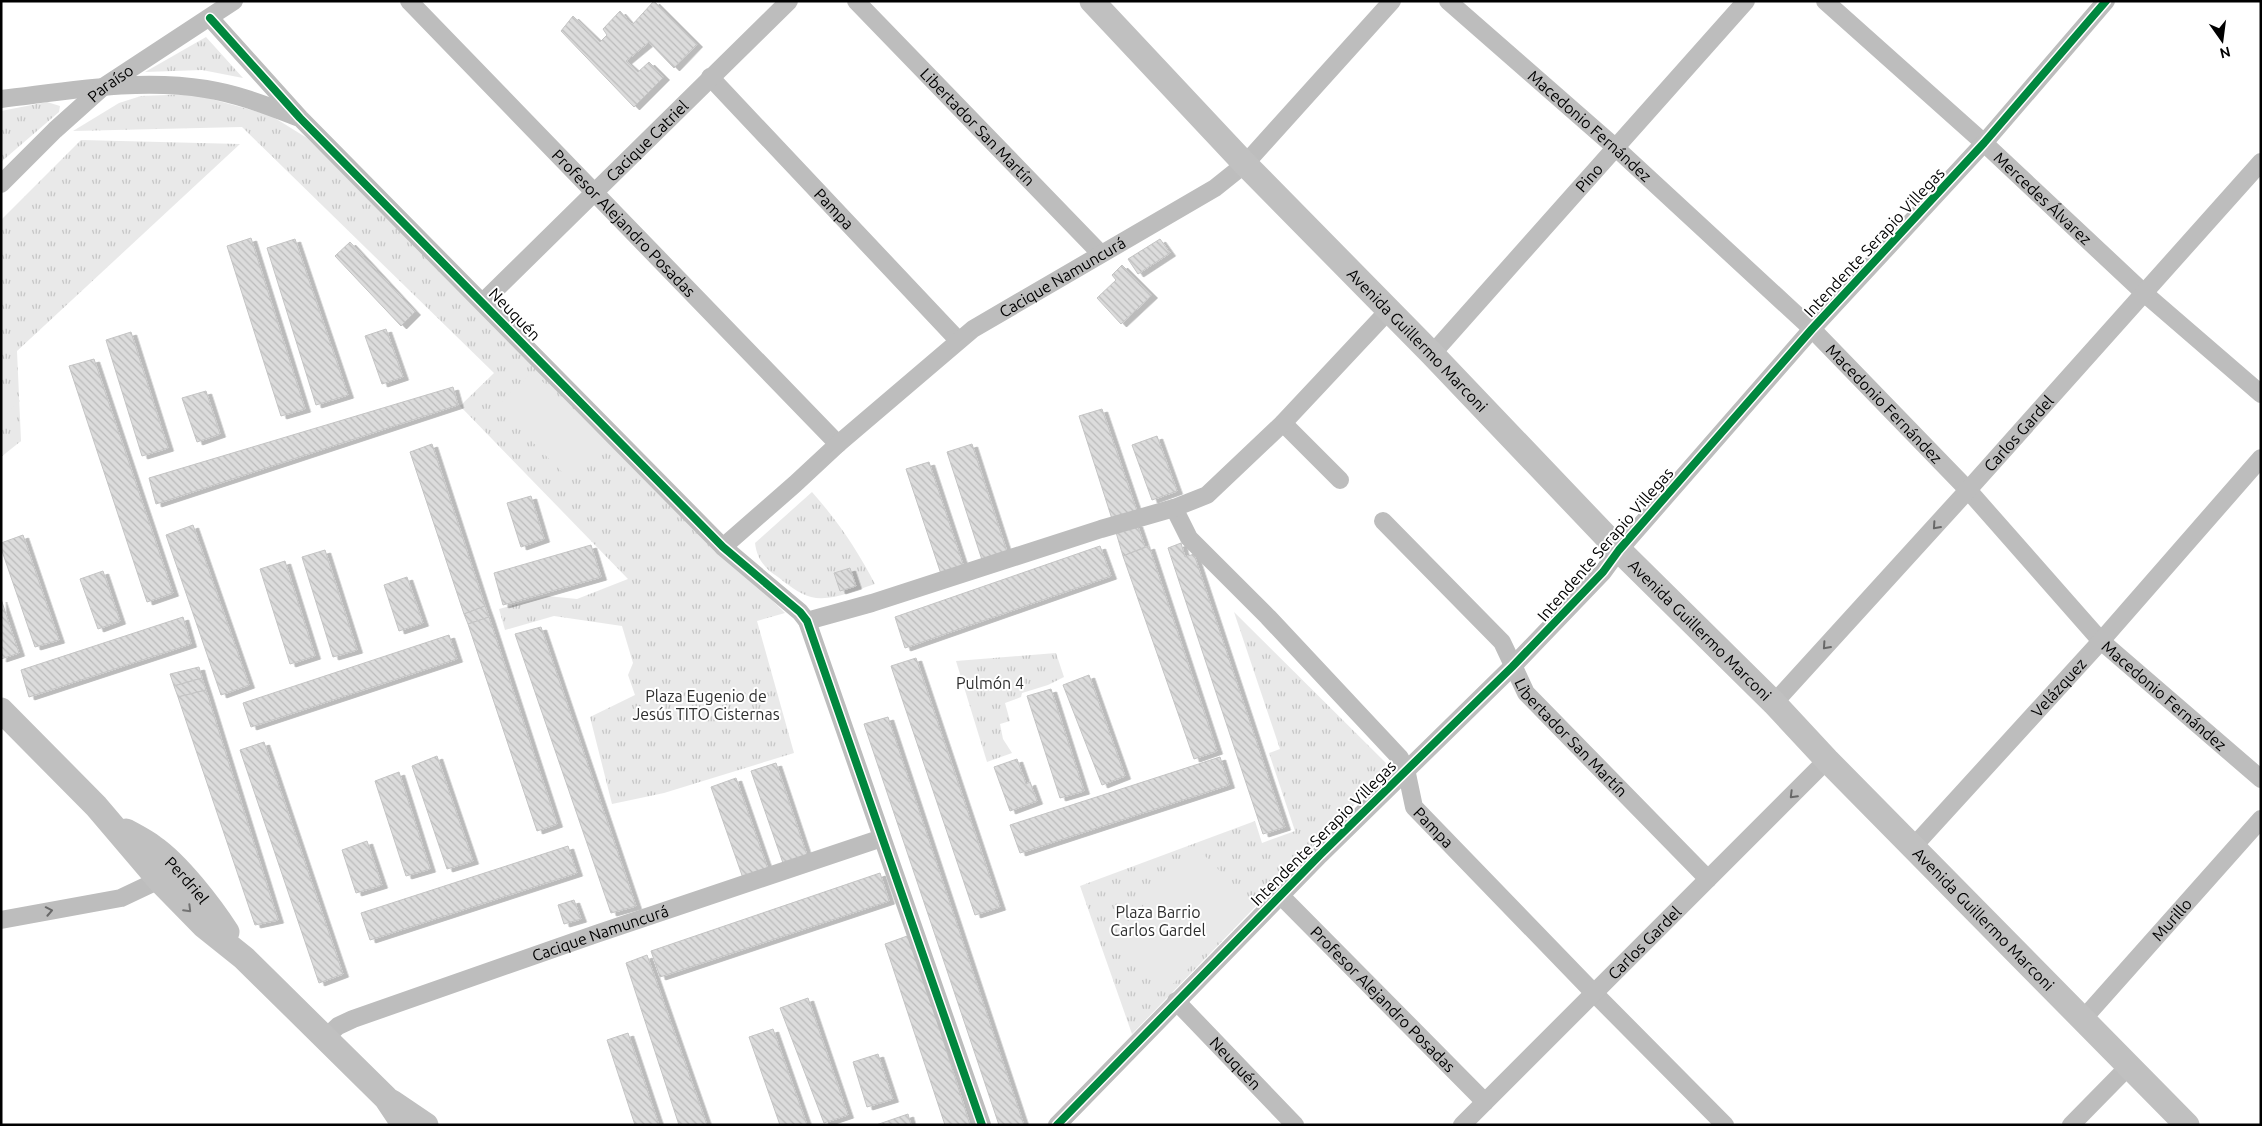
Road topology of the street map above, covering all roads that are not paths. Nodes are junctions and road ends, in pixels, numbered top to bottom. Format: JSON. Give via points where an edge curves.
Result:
{"nodes":[{"id":1,"x":234,"y":1,"type":"edge"},
{"id":2,"x":409,"y":1,"type":"edge"},
{"id":3,"x":789,"y":1,"type":"edge"},
{"id":4,"x":856,"y":1,"type":"edge"},
{"id":5,"x":1092,"y":1,"type":"edge"},
{"id":6,"x":1392,"y":1,"type":"edge"},
{"id":7,"x":1448,"y":1,"type":"edge"},
{"id":8,"x":1746,"y":1,"type":"edge"},
{"id":9,"x":1825,"y":1,"type":"edge"},
{"id":10,"x":2106,"y":1,"type":"edge"},
{"id":11,"x":210,"y":18,"type":"junction"},
{"id":12,"x":710,"y":77,"type":"junction"},
{"id":13,"x":104,"y":87,"type":"junction"},
{"id":14,"x":1,"y":99,"type":"edge"},
{"id":15,"x":300,"y":118,"type":"junction"},
{"id":16,"x":1984,"y":143,"type":"junction"},
{"id":17,"x":1616,"y":148,"type":"junction"},
{"id":18,"x":2261,"y":162,"type":"edge"},
{"id":19,"x":1245,"y":164,"type":"junction"},
{"id":20,"x":1,"y":184,"type":"edge"},
{"id":21,"x":595,"y":191,"type":"junction"},
{"id":22,"x":1100,"y":253,"type":"junction"},
{"id":23,"x":2144,"y":293,"type":"junction"},
{"id":24,"x":483,"y":302,"type":"junction"},
{"id":25,"x":1389,"y":310,"type":"junction"},
{"id":26,"x":1812,"y":329,"type":"junction"},
{"id":27,"x":958,"y":340,"type":"junction"},
{"id":28,"x":1432,"y":354,"type":"junction"},
{"id":29,"x":2261,"y":394,"type":"edge"},
{"id":30,"x":1284,"y":424,"type":"junction"},
{"id":31,"x":838,"y":444,"type":"junction"},
{"id":32,"x":2261,"y":458,"type":"edge"},
{"id":33,"x":1340,"y":480,"type":"dead end"},
{"id":34,"x":1968,"y":490,"type":"junction"},
{"id":35,"x":1174,"y":508,"type":"junction"},
{"id":36,"x":1383,"y":521,"type":"dead end"},
{"id":37,"x":722,"y":547,"type":"junction"},
{"id":38,"x":1619,"y":550,"type":"junction"},
{"id":39,"x":807,"y":621,"type":"junction"},
{"id":40,"x":2101,"y":641,"type":"junction"},
{"id":41,"x":1512,"y":667,"type":"junction"},
{"id":42,"x":1774,"y":703,"type":"junction"},
{"id":43,"x":1,"y":710,"type":"edge"},
{"id":44,"x":1827,"y":760,"type":"junction"},
{"id":45,"x":1406,"y":770,"type":"junction"},
{"id":46,"x":2261,"y":779,"type":"edge"},
{"id":47,"x":2261,"y":819,"type":"edge"},
{"id":48,"x":109,"y":820,"type":"junction"},
{"id":49,"x":882,"y":838,"type":"junction"},
{"id":50,"x":1913,"y":847,"type":"junction"},
{"id":51,"x":1708,"y":879,"type":"junction"},
{"id":52,"x":159,"y":880,"type":"junction"},
{"id":53,"x":1281,"y":896,"type":"junction"},
{"id":54,"x":1,"y":920,"type":"edge"},
{"id":55,"x":244,"y":958,"type":"junction"},
{"id":56,"x":1594,"y":993,"type":"junction"},
{"id":57,"x":1176,"y":1001,"type":"junction"},
{"id":58,"x":2084,"y":1018,"type":"junction"},
{"id":59,"x":325,"y":1038,"type":"junction"},
{"id":60,"x":2129,"y":1066,"type":"junction"},
{"id":61,"x":386,"y":1098,"type":"junction"},
{"id":62,"x":1485,"y":1102,"type":"junction"},
{"id":63,"x":1065,"y":1122,"type":"edge"},
{"id":64,"x":404,"y":1125,"type":"edge"},
{"id":65,"x":426,"y":1125,"type":"edge"},
{"id":66,"x":982,"y":1125,"type":"edge"},
{"id":67,"x":1295,"y":1125,"type":"edge"},
{"id":68,"x":1462,"y":1125,"type":"edge"},
{"id":69,"x":1725,"y":1125,"type":"edge"},
{"id":70,"x":2071,"y":1125,"type":"edge"},
{"id":71,"x":2186,"y":1125,"type":"edge"}],
"edges":[{"from":1,"to":11,"type":"street","name":"Paraíso"},
{"from":2,"to":21,"type":"street","name":"Profesor Alejandro Posadas"},
{"from":3,"to":12,"type":"street","name":"Cacique Catriel"},
{"from":4,"to":22,"type":"street","name":"Libertador San Martín"},
{"from":5,"to":19,"type":"main road","name":"Avenida Guillermo Marconi"},
{"from":6,"to":19,"type":"street","name":"Cacique Namuncurá"},
{"from":7,"to":17,"type":"street","name":"Macedonio Fernández"},
{"from":8,"to":17,"type":"street","name":"Pino"},
{"from":9,"to":16,"type":"street","name":"Mercedes Álvarez"},
{"from":10,"to":16,"type":"street","name":"Intendente Serapio Villegas"},
{"from":11,"to":13,"type":"street","name":"Paraíso"},
{"from":11,"to":15,"type":"street","name":"Neuquén"},
{"from":12,"to":21,"type":"street","name":"Cacique Catriel"},
{"from":12,"to":27,"type":"street","name":"Pampa"},
{"from":13,"to":14,"type":"street"},
{"from":13,"to":15,"type":"street","via":[[138,84],[208,89]]},
{"from":13,"to":20,"type":"street","name":"Paraíso"},
{"from":15,"to":24,"type":"street","name":"Neuquén"},
{"from":16,"to":23,"type":"street","name":"Mercedes Álvarez"},
{"from":16,"to":26,"type":"street","name":"Intendente Serapio Villegas"},
{"from":17,"to":26,"type":"street","name":"Macedonio Fernández"},
{"from":17,"to":28,"type":"street","name":"Pino"},
{"from":18,"to":23,"type":"street","name":"Carlos Gardel"},
{"from":19,"to":22,"type":"street","name":"Cacique Namuncurá","via":[[1215,188]]},
{"from":19,"to":25,"type":"main road","name":"Avenida Guillermo Marconi"},
{"from":21,"to":24,"type":"street","name":"Cacique Catriel"},
{"from":21,"to":31,"type":"street","name":"Profesor Alejandro Posadas"},
{"from":22,"to":27,"type":"street","name":"Cacique Namuncurá"},
{"from":23,"to":29,"type":"street","name":"Mercedes Álvarez"},
{"from":23,"to":34,"type":"street","name":"Carlos Gardel"},
{"from":24,"to":37,"type":"street","name":"Neuquén"},
{"from":25,"to":28,"type":"main road","name":"Avenida Guillermo Marconi"},
{"from":25,"to":30,"type":"street"},
{"from":26,"to":34,"type":"street","name":"Macedonio Fernández"},
{"from":26,"to":38,"type":"street","name":"Intendente Serapio Villegas"},
{"from":27,"to":31,"type":"street","name":"Cacique Namuncurá"},
{"from":28,"to":38,"type":"main road","name":"Avenida Guillermo Marconi"},
{"from":30,"to":33,"type":"street"},
{"from":30,"to":35,"type":"street","via":[[1214,490]]},
{"from":31,"to":37,"type":"street","name":"Cacique Namuncurá"},
{"from":32,"to":40,"type":"street","name":"Velázquez"},
{"from":34,"to":40,"type":"street","name":"Macedonio Fernández"},
{"from":34,"to":42,"type":"street","name":"Carlos Gardel","one_way":true},
{"from":35,"to":39,"type":"street"},
{"from":35,"to":45,"type":"street","name":"Pampa","via":[[1189,538],[1393,750]]},
{"from":36,"to":41,"type":"street","name":"Libertador San Martín","via":[[1502,642]]},
{"from":37,"to":39,"type":"street","name":"Neuquén"},
{"from":38,"to":41,"type":"street","name":"Intendente Serapio Villegas","via":[[1603,572]]},
{"from":38,"to":42,"type":"main road","name":"Avenida Guillermo Marconi"},
{"from":39,"to":49,"type":"street"},
{"from":40,"to":46,"type":"street","name":"Macedonio Fernández"},
{"from":40,"to":50,"type":"street","name":"Velázquez"},
{"from":41,"to":45,"type":"street","name":"Intendente Serapio Villegas"},
{"from":41,"to":51,"type":"street","name":"Libertador San Martín","via":[[1526,693]]},
{"from":42,"to":44,"type":"main road","name":"Avenida Guillermo Marconi"},
{"from":43,"to":48,"type":"main road"},
{"from":44,"to":50,"type":"main road","name":"Avenida Guillermo Marconi"},
{"from":44,"to":51,"type":"street","name":"Carlos Gardel","one_way":true},
{"from":45,"to":53,"type":"street","name":"Intendente Serapio Villegas"},
{"from":45,"to":56,"type":"street","name":"Pampa","via":[[1414,807]]},
{"from":47,"to":58,"type":"street","name":"Murillo"},
{"from":48,"to":52,"type":"main road"},
{"from":48,"to":55,"type":"main road","name":"Perdriel","via":[[154,847],[167,859],[213,910]]},
{"from":49,"to":59,"type":"street","name":"Cacique Namuncurá","via":[[353,1019],[338,1026]]},
{"from":49,"to":66,"type":"street"},
{"from":50,"to":58,"type":"main road","name":"Avenida Guillermo Marconi"},
{"from":51,"to":56,"type":"street","name":"Carlos Gardel"},
{"from":54,"to":52,"type":"street","one_way":true,"via":[[121,898]]},
{"from":52,"to":55,"type":"main road","one_way":true,"via":[[204,926]]},
{"from":53,"to":57,"type":"street","name":"Intendente Serapio Villegas"},
{"from":53,"to":62,"type":"street","name":"Profesor Alejandro Posadas"},
{"from":55,"to":59,"type":"main road"},
{"from":56,"to":62,"type":"street","name":"Carlos Gardel"},
{"from":56,"to":69,"type":"street","name":"Pampa"},
{"from":57,"to":63,"type":"street","name":"Intendente Serapio Villegas"},
{"from":57,"to":67,"type":"street","name":"Neuquén"},
{"from":58,"to":60,"type":"main road","name":"Avenida Guillermo Marconi"},
{"from":59,"to":61,"type":"main road"},
{"from":60,"to":70,"type":"street"},
{"from":60,"to":71,"type":"main road","name":"Avenida Guillermo Marconi"},
{"from":61,"to":64,"type":"main road"},
{"from":61,"to":65,"type":"main road"},
{"from":62,"to":68,"type":"street","name":"Carlos Gardel"}]}
